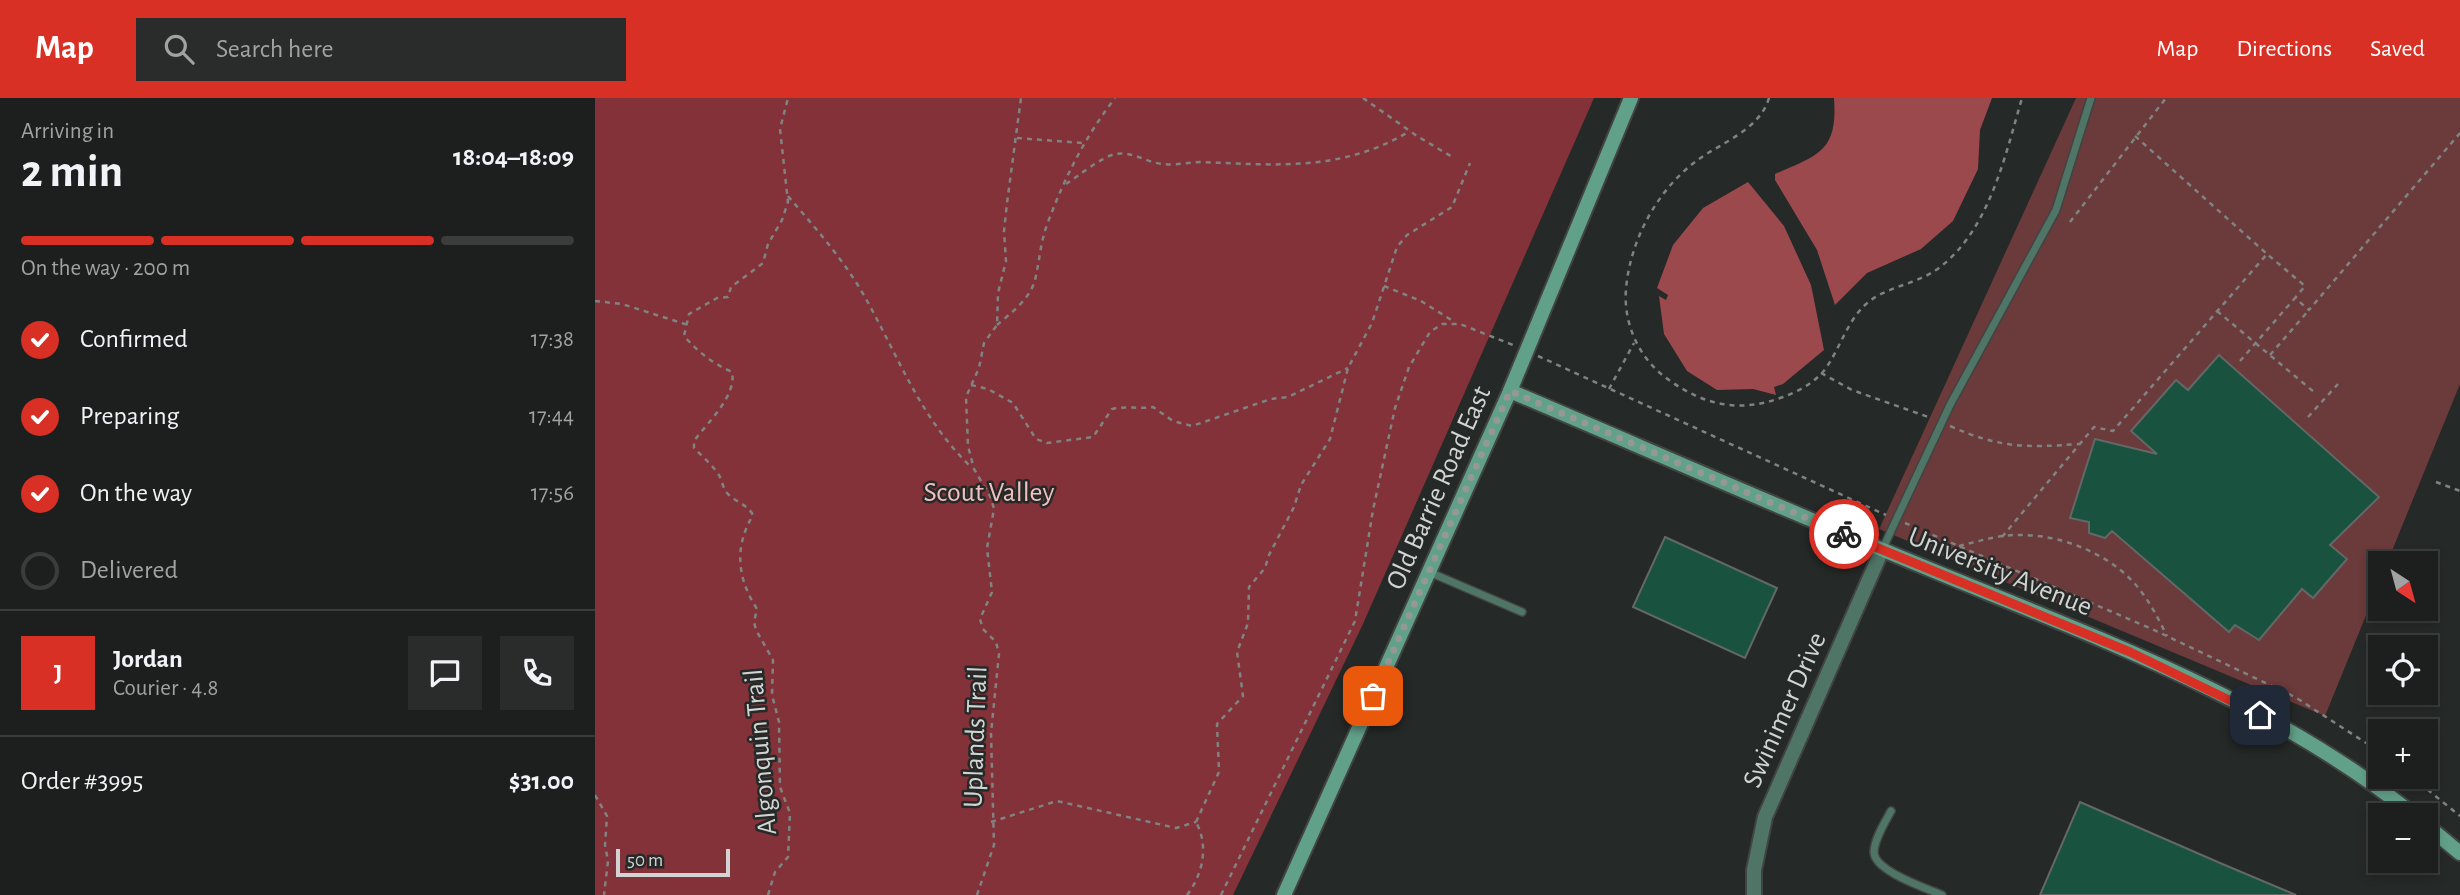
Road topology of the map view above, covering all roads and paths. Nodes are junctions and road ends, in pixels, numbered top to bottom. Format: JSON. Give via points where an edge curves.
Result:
{"nodes":[{"id":1,"x":788,"y":98,"type":"edge"},
{"id":2,"x":1021,"y":98,"type":"edge"},
{"id":3,"x":1115,"y":98,"type":"edge"},
{"id":4,"x":1363,"y":98,"type":"edge"},
{"id":5,"x":1631,"y":98,"type":"edge"},
{"id":6,"x":1769,"y":98,"type":"edge"},
{"id":7,"x":2022,"y":98,"type":"edge"},
{"id":8,"x":2091,"y":98,"type":"edge"},
{"id":9,"x":2166,"y":98,"type":"edge"},
{"id":10,"x":1410,"y":131,"type":"junction"},
{"id":11,"x":2460,"y":133,"type":"edge"},
{"id":12,"x":2135,"y":136,"type":"junction"},
{"id":13,"x":1017,"y":138,"type":"junction"},
{"id":14,"x":1083,"y":144,"type":"junction"},
{"id":15,"x":1454,"y":158,"type":"dead end"},
{"id":16,"x":1470,"y":163,"type":"dead end"},
{"id":17,"x":1066,"y":184,"type":"junction"},
{"id":18,"x":788,"y":196,"type":"junction"},
{"id":19,"x":2070,"y":222,"type":"dead end"},
{"id":20,"x":2267,"y":254,"type":"junction"},
{"id":21,"x":1384,"y":286,"type":"junction"},
{"id":22,"x":2295,"y":298,"type":"junction"},
{"id":23,"x":595,"y":301,"type":"edge"},
{"id":24,"x":2309,"y":310,"type":"junction"},
{"id":25,"x":2217,"y":311,"type":"junction"},
{"id":26,"x":1456,"y":323,"type":"junction"},
{"id":27,"x":688,"y":325,"type":"junction"},
{"id":28,"x":997,"y":325,"type":"junction"},
{"id":29,"x":1497,"y":338,"type":"dead end"},
{"id":30,"x":1635,"y":342,"type":"junction"},
{"id":31,"x":2255,"y":343,"type":"junction"},
{"id":32,"x":2270,"y":355,"type":"junction"},
{"id":33,"x":1539,"y":357,"type":"dead end"},
{"id":34,"x":2240,"y":360,"type":"dead end"},
{"id":35,"x":1347,"y":368,"type":"junction"},
{"id":36,"x":2338,"y":384,"type":"dead end"},
{"id":37,"x":971,"y":385,"type":"junction"},
{"id":38,"x":1609,"y":389,"type":"junction"},
{"id":39,"x":1510,"y":391,"type":"junction"},
{"id":40,"x":2314,"y":392,"type":"dead end"},
{"id":41,"x":2308,"y":417,"type":"dead end"},
{"id":42,"x":974,"y":469,"type":"junction"},
{"id":43,"x":2436,"y":482,"type":"dead end"},
{"id":44,"x":2460,"y":491,"type":"edge"},
{"id":45,"x":1896,"y":519,"type":"junction"},
{"id":46,"x":2002,"y":537,"type":"junction"},
{"id":47,"x":1959,"y":546,"type":"junction"},
{"id":48,"x":1882,"y":550,"type":"junction"},
{"id":49,"x":1428,"y":572,"type":"junction"},
{"id":50,"x":1522,"y":612,"type":"dead end"},
{"id":51,"x":2168,"y":636,"type":"junction"},
{"id":52,"x":2368,"y":744,"type":"edge"},
{"id":53,"x":2427,"y":789,"type":"edge"},
{"id":54,"x":595,"y":795,"type":"edge"},
{"id":55,"x":2398,"y":803,"type":"edge"},
{"id":56,"x":1891,"y":811,"type":"dead end"},
{"id":57,"x":2460,"y":816,"type":"edge"},
{"id":58,"x":991,"y":822,"type":"junction"},
{"id":59,"x":1196,"y":822,"type":"junction"},
{"id":60,"x":2438,"y":835,"type":"edge"},
{"id":61,"x":2460,"y":853,"type":"edge"},
{"id":62,"x":604,"y":895,"type":"edge"},
{"id":63,"x":768,"y":895,"type":"edge"},
{"id":64,"x":977,"y":895,"type":"edge"},
{"id":65,"x":1188,"y":895,"type":"edge"},
{"id":66,"x":1221,"y":895,"type":"edge"},
{"id":67,"x":1284,"y":895,"type":"edge"},
{"id":68,"x":1754,"y":895,"type":"edge"},
{"id":69,"x":1942,"y":895,"type":"edge"}],
"edges":[{"from":1,"to":18,"type":"path","via":[[780,137]]},
{"from":2,"to":13,"type":"path","name":"Uplands Trail"},
{"from":3,"to":14,"type":"path"},
{"from":4,"to":10,"type":"path"},
{"from":5,"to":39,"type":"street","name":"Old Barrie Road East"},
{"from":6,"to":30,"type":"path","via":[[1749,127],[1697,160],[1674,181],[1646,222],[1626,291]]},
{"from":7,"to":30,"type":"path","via":[[1990,195],[1966,240],[1935,270],[1867,303],[1825,368],[1794,393],[1745,408],[1698,399],[1665,377]]},
{"from":8,"to":45,"type":"lane","via":[[2056,210],[1950,405]]},
{"from":9,"to":12,"type":"path"},
{"from":10,"to":15,"type":"path"},
{"from":10,"to":17,"type":"path","via":[[1366,153],[1300,165],[1161,164],[1115,153]]},
{"from":11,"to":24,"type":"path"},
{"from":12,"to":19,"type":"path"},
{"from":12,"to":20,"type":"path"},
{"from":13,"to":14,"type":"path"},
{"from":13,"to":28,"type":"path","name":"Uplands Trail"},
{"from":14,"to":17,"type":"path"},
{"from":16,"to":21,"type":"path","via":[[1452,207],[1407,234],[1397,247]]},
{"from":17,"to":28,"type":"path","via":[[1048,220],[1034,282],[1019,306]]},
{"from":18,"to":27,"type":"path","via":[[763,262],[731,287],[728,298],[717,298],[689,314]]},
{"from":18,"to":42,"type":"path","via":[[837,254],[866,298],[947,444]]},
{"from":20,"to":22,"type":"path","via":[[2305,286]]},
{"from":20,"to":25,"type":"path"},
{"from":21,"to":26,"type":"path","via":[[1421,301]]},
{"from":21,"to":35,"type":"path","via":[[1372,323]]},
{"from":22,"to":24,"type":"path"},
{"from":22,"to":31,"type":"path"},
{"from":23,"to":27,"type":"path","via":[[622,304]]},
{"from":24,"to":32,"type":"path"},
{"from":25,"to":31,"type":"path"},
{"from":25,"to":46,"type":"path","via":[[2113,431],[2094,427]]},
{"from":26,"to":29,"type":"path"},
{"from":26,"to":66,"type":"path","via":[[1436,326],[1409,367],[1375,497],[1355,621]]},
{"from":27,"to":63,"type":"path","name":"Algonquin Trail","via":[[684,335],[692,348],[732,372],[733,378],[726,398],[694,441],[694,448],[716,470],[725,491],[748,506],[753,515],[739,563],[757,609],[756,630],[773,660],[780,787],[790,813],[788,857],[775,872]]},
{"from":28,"to":37,"type":"path","name":"Uplands Trail","via":[[984,343]]},
{"from":30,"to":38,"type":"path"},
{"from":31,"to":32,"type":"path"},
{"from":31,"to":34,"type":"path"},
{"from":32,"to":40,"type":"path"},
{"from":33,"to":38,"type":"path"},
{"from":35,"to":37,"type":"path","via":[[1288,397],[1192,426],[1173,421],[1153,407],[1126,406],[1112,409],[1093,437],[1047,443],[1036,439],[1013,402]]},
{"from":35,"to":59,"type":"path","via":[[1330,439],[1301,485],[1265,568],[1249,587],[1248,623],[1237,652],[1243,696],[1217,724],[1219,772]]},
{"from":36,"to":41,"type":"path"},
{"from":37,"to":42,"type":"path","name":"Uplands Trail","via":[[965,418]]},
{"from":38,"to":45,"type":"path"},
{"from":39,"to":48,"type":"street","name":"University Avenue"},
{"from":39,"to":49,"type":"street","name":"Old Barrie Road East"},
{"from":42,"to":58,"type":"path","name":"Uplands Trail","via":[[994,509],[987,548],[992,592],[980,619],[999,654],[991,733]]},
{"from":43,"to":44,"type":"path"},
{"from":45,"to":47,"type":"path"},
{"from":45,"to":48,"type":"lane"},
{"from":46,"to":47,"type":"path"},
{"from":46,"to":51,"type":"path","via":[[2041,536],[2089,550],[2125,573]]},
{"from":47,"to":51,"type":"path"},
{"from":48,"to":55,"type":"street","name":"University Avenue","via":[[2130,652],[2226,697],[2356,771]]},
{"from":48,"to":68,"type":"street","name":"Swinimer Drive","via":[[1765,817]]},
{"from":49,"to":50,"type":"lane"},
{"from":49,"to":67,"type":"street","name":"Old Barrie Road East"},
{"from":51,"to":52,"type":"path","via":[[2295,697]]},
{"from":53,"to":57,"type":"path"},
{"from":54,"to":62,"type":"path","via":[[607,816]]},
{"from":56,"to":69,"type":"lane","via":[[1873,850],[1875,858],[1884,869]]},
{"from":58,"to":59,"type":"path","via":[[1057,800],[1176,828]]},
{"from":58,"to":64,"type":"path","name":"Uplands Trail","via":[[993,845]]},
{"from":59,"to":65,"type":"path","via":[[1202,833],[1204,860]]},
{"from":60,"to":61,"type":"street"}]}
